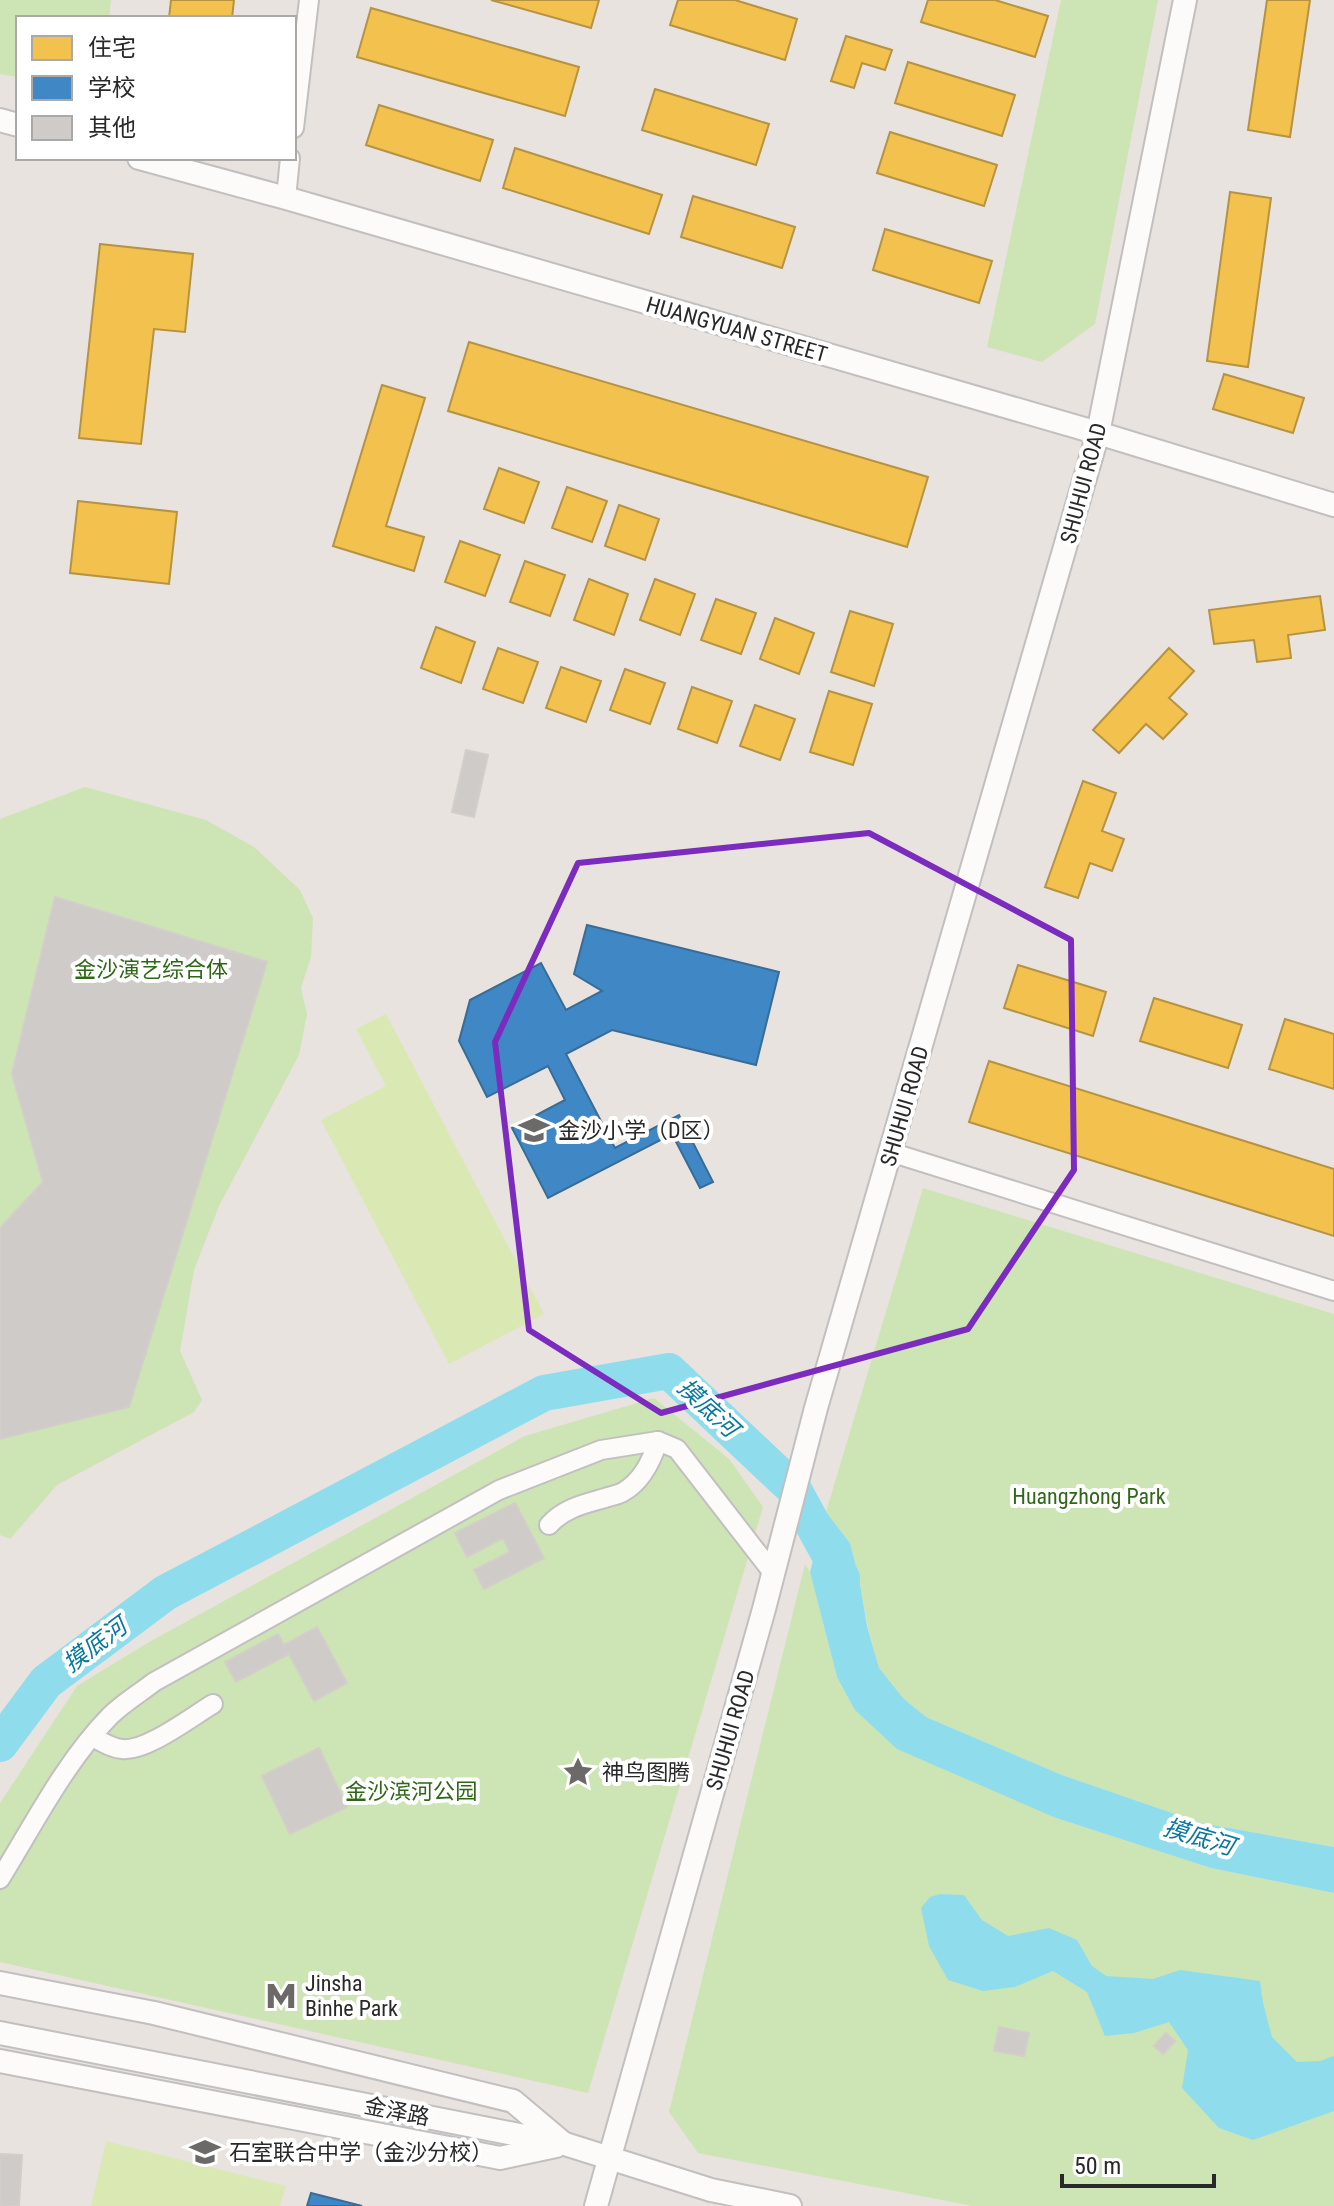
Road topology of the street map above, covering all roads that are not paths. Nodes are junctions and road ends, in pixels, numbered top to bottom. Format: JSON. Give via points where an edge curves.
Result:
{"nodes":[{"id":1,"x":309,"y":0,"type":"edge"},
{"id":2,"x":1185,"y":0,"type":"edge"},
{"id":3,"x":296,"y":111,"type":"edge"},
{"id":4,"x":146,"y":160,"type":"edge"},
{"id":5,"x":290,"y":160,"type":"edge"},
{"id":6,"x":286,"y":198,"type":"junction"},
{"id":7,"x":1098,"y":433,"type":"junction"},
{"id":8,"x":1334,"y":505,"type":"edge"},
{"id":9,"x":890,"y":1152,"type":"junction"},
{"id":10,"x":1334,"y":1291,"type":"edge"},
{"id":11,"x":658,"y":1441,"type":"junction"},
{"id":12,"x":549,"y":1525,"type":"dead end"},
{"id":13,"x":773,"y":1573,"type":"junction"},
{"id":14,"x":213,"y":1704,"type":"dead end"},
{"id":15,"x":93,"y":1737,"type":"junction"},
{"id":16,"x":0,"y":1879,"type":"edge"},
{"id":17,"x":0,"y":1983,"type":"edge"},
{"id":18,"x":0,"y":2033,"type":"edge"},
{"id":19,"x":0,"y":2061,"type":"edge"},
{"id":20,"x":565,"y":2144,"type":"junction"},
{"id":21,"x":609,"y":2159,"type":"junction"},
{"id":22,"x":596,"y":2206,"type":"edge"},
{"id":23,"x":790,"y":2206,"type":"edge"}],
"edges":[{"from":1,"to":3,"type":"street"},
{"from":2,"to":7,"type":"street","name":"SHUHUI ROAD"},
{"from":4,"to":6,"type":"street","name":"HUANGYUAN STREET"},
{"from":5,"to":6,"type":"street"},
{"from":6,"to":7,"type":"street","name":"HUANGYUAN STREET"},
{"from":7,"to":8,"type":"street","name":"HUANGYUAN STREET"},
{"from":7,"to":9,"type":"street","name":"SHUHUI ROAD"},
{"from":9,"to":10,"type":"street"},
{"from":9,"to":13,"type":"street","name":"SHUHUI ROAD"},
{"from":11,"to":12,"type":"street","via":[[653,1459],[623,1493],[578,1506]]},
{"from":11,"to":13,"type":"street","via":[[677,1449]]},
{"from":11,"to":15,"type":"street","via":[[601,1450],[499,1490],[154,1682],[111,1715]]},
{"from":13,"to":21,"type":"street","name":"SHUHUI ROAD"},
{"from":14,"to":15,"type":"street","via":[[144,1746],[124,1750]]},
{"from":15,"to":16,"type":"street"},
{"from":17,"to":20,"type":"street","via":[[154,2013],[513,2101]]},
{"from":18,"to":20,"type":"street","name":"金泽路"},
{"from":19,"to":20,"type":"street","via":[[500,2158]]},
{"from":20,"to":21,"type":"street","name":"金泽路"},
{"from":21,"to":22,"type":"street","name":"SHUHUI ROAD"},
{"from":21,"to":23,"type":"street","name":"金泽路","via":[[711,2190]]}]}
